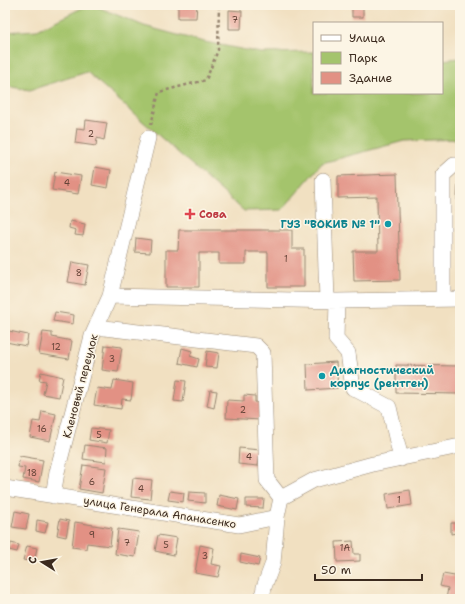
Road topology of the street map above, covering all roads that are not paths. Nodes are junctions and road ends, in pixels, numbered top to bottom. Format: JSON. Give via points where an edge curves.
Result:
{"nodes":[{"id":1,"x":148,"y":138,"type":"road end"},
{"id":2,"x":460,"y":165,"type":"edge"},
{"id":3,"x":323,"y":180,"type":"dead end"},
{"id":4,"x":110,"y":296,"type":"junction"},
{"id":5,"x":443,"y":299,"type":"junction"},
{"id":6,"x":460,"y":299,"type":"edge"},
{"id":7,"x":332,"y":300,"type":"junction"},
{"id":8,"x":96,"y":327,"type":"junction"},
{"id":9,"x":460,"y":446,"type":"edge"},
{"id":10,"x":401,"y":458,"type":"junction"},
{"id":11,"x":5,"y":488,"type":"edge"},
{"id":12,"x":53,"y":496,"type":"junction"},
{"id":13,"x":281,"y":498,"type":"junction"},
{"id":14,"x":277,"y":517,"type":"junction"},
{"id":15,"x":262,"y":599,"type":"edge"}],
"edges":[{"from":1,"to":4,"type":"street","name":"Кленовый переулок"},
{"from":2,"to":5,"type":"street","via":[[454,165],[444,176]]},
{"from":3,"to":7,"type":"street"},
{"from":4,"to":7,"type":"street"},
{"from":4,"to":8,"type":"street","name":"Кленовый переулок"},
{"from":5,"to":6,"type":"street"},
{"from":5,"to":7,"type":"street"},
{"from":7,"to":10,"type":"street","via":[[336,339],[348,353],[353,388],[389,407]]},
{"from":8,"to":12,"type":"street","name":"Кленовый переулок","via":[[57,472]]},
{"from":8,"to":13,"type":"street","via":[[256,346],[263,353],[267,480]]},
{"from":9,"to":10,"type":"street"},
{"from":10,"to":13,"type":"street","via":[[314,480]]},
{"from":11,"to":12,"type":"street","name":"улица Генерала Апанасенко"},
{"from":12,"to":14,"type":"street","name":"улица Генерала Апанасенко","via":[[239,525]]},
{"from":13,"to":14,"type":"street"},
{"from":14,"to":15,"type":"street","via":[[273,563]]}]}
